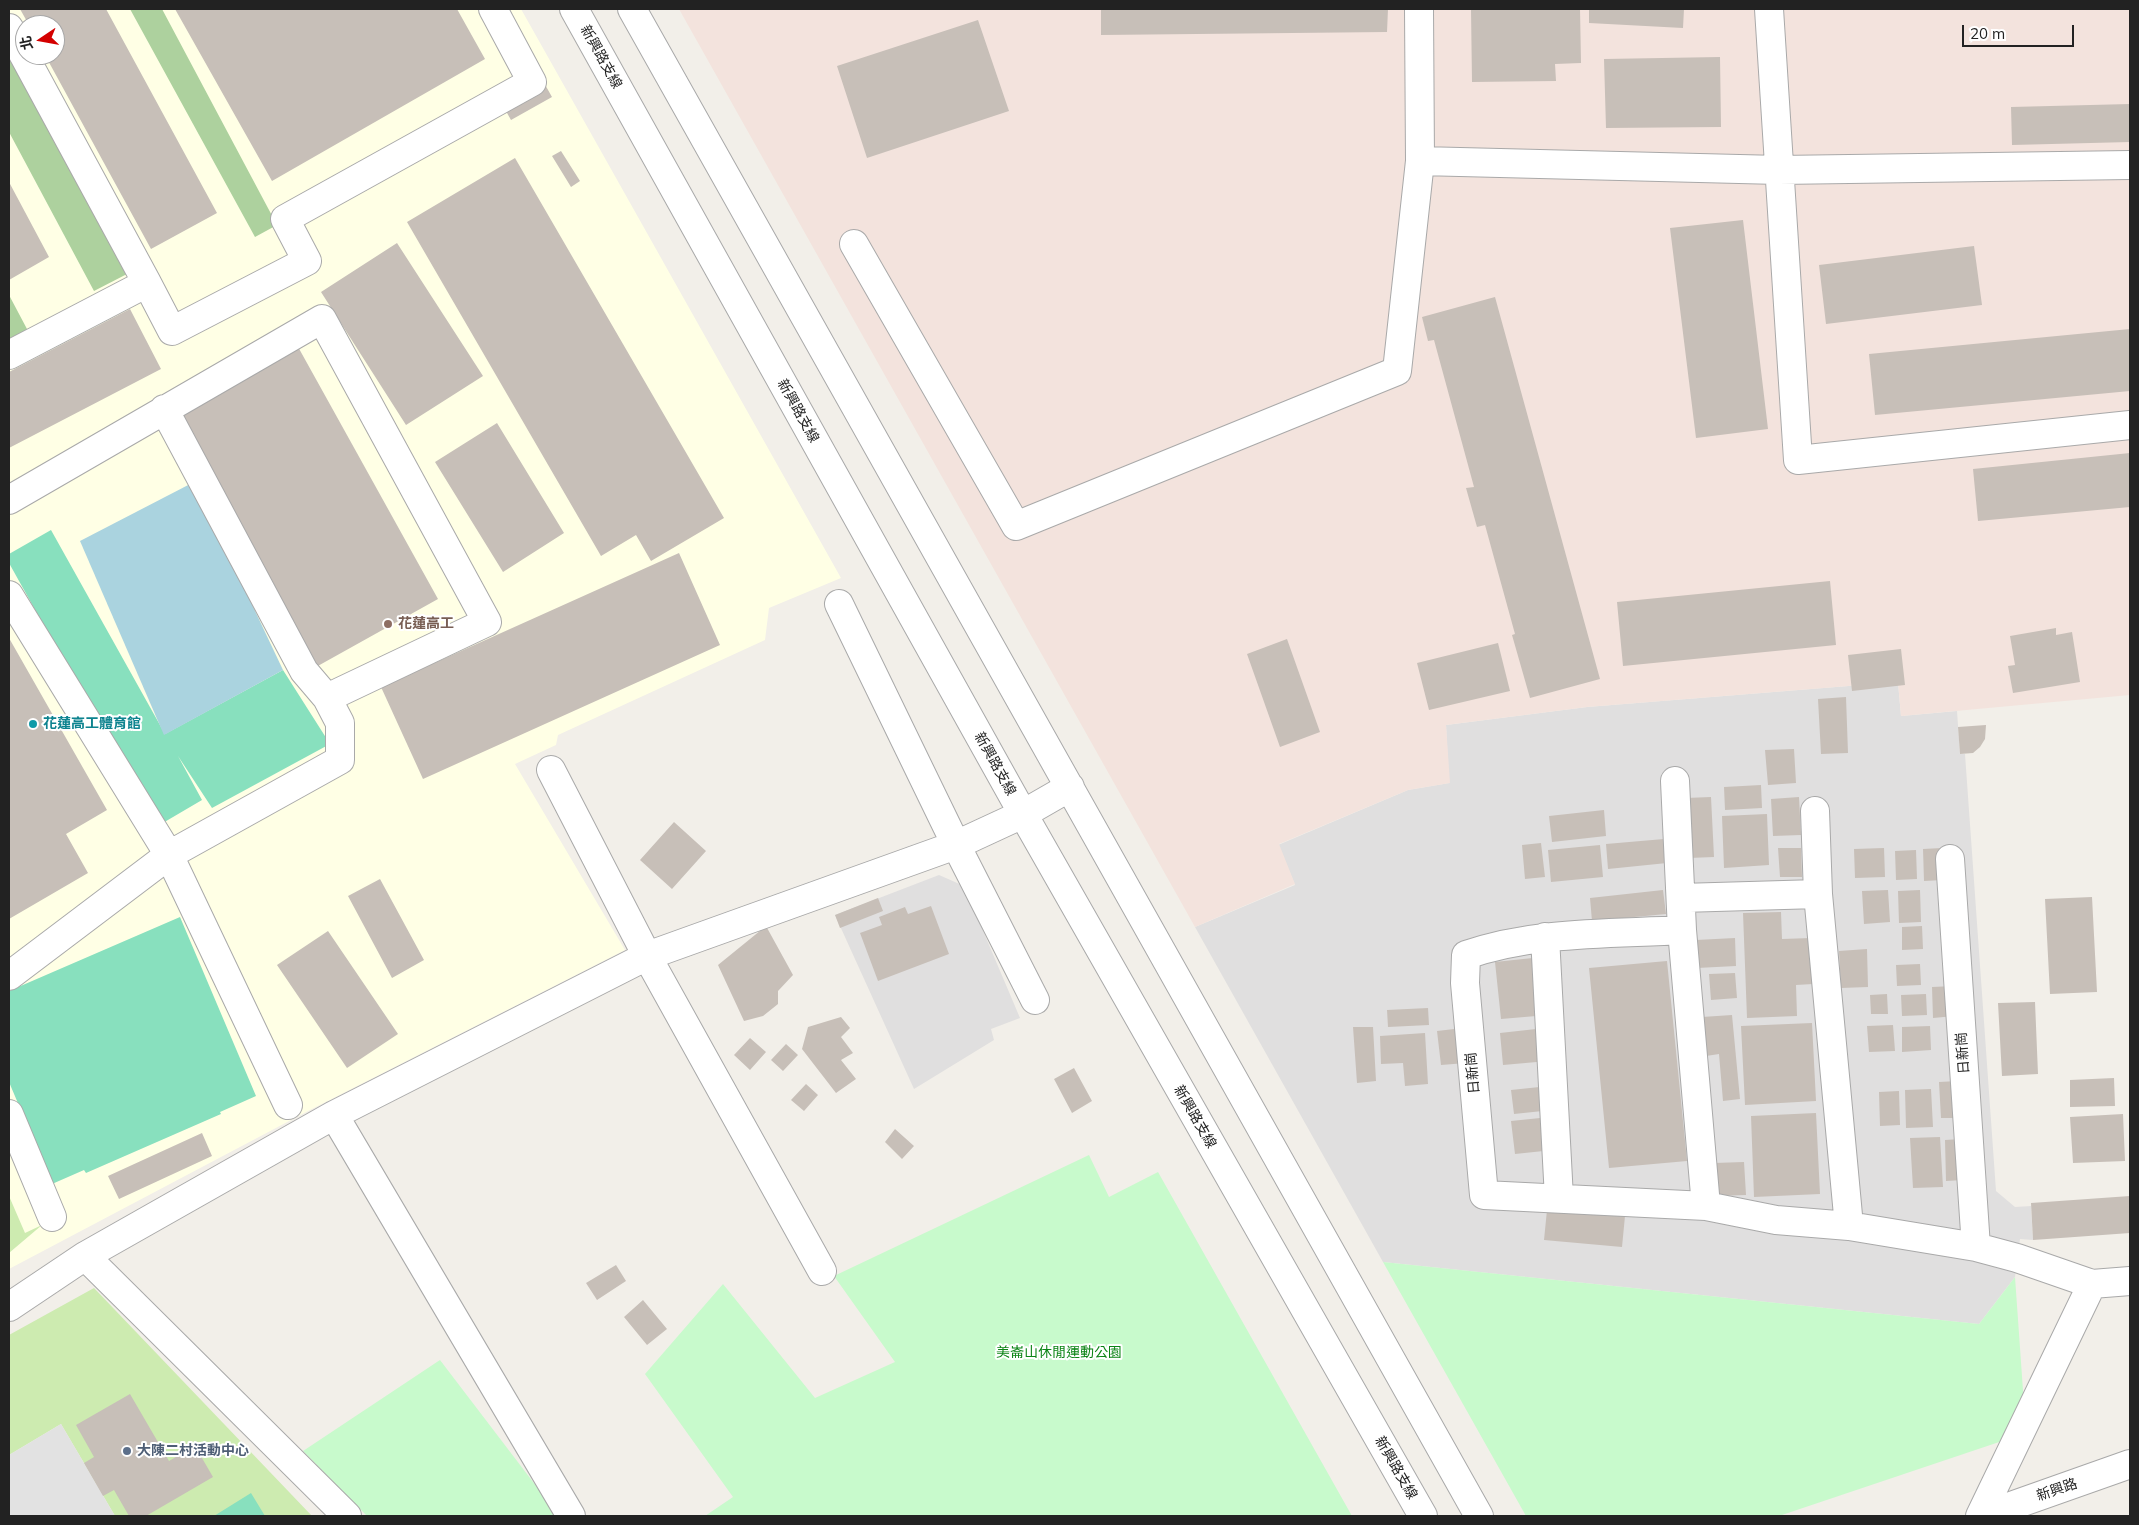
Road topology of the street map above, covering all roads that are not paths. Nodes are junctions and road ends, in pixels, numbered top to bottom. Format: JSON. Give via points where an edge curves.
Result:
{"nodes":[{"id":1,"x":493,"y":9,"type":"edge"},
{"id":2,"x":574,"y":9,"type":"edge"},
{"id":3,"x":632,"y":9,"type":"edge"},
{"id":4,"x":1419,"y":9,"type":"edge"},
{"id":5,"x":1769,"y":9,"type":"edge"},
{"id":6,"x":9,"y":28,"type":"edge"},
{"id":7,"x":1420,"y":161,"type":"junction"},
{"id":8,"x":2130,"y":165,"type":"edge"},
{"id":9,"x":1779,"y":170,"type":"junction"},
{"id":10,"x":854,"y":244,"type":"dead end"},
{"id":11,"x":147,"y":283,"type":"junction"},
{"id":12,"x":9,"y":355,"type":"edge"},
{"id":13,"x":164,"y":409,"type":"junction"},
{"id":14,"x":2130,"y":425,"type":"edge"},
{"id":15,"x":9,"y":500,"type":"edge"},
{"id":16,"x":9,"y":596,"type":"edge"},
{"id":17,"x":840,"y":604,"type":"dead end"},
{"id":18,"x":327,"y":698,"type":"junction"},
{"id":19,"x":551,"y":770,"type":"dead end"},
{"id":20,"x":1674,"y":781,"type":"dead end"},
{"id":21,"x":1070,"y":787,"type":"junction"},
{"id":22,"x":1815,"y":811,"type":"dead end"},
{"id":23,"x":1023,"y":814,"type":"junction"},
{"id":24,"x":956,"y":846,"type":"junction"},
{"id":25,"x":169,"y":855,"type":"junction"},
{"id":26,"x":1950,"y":859,"type":"dead end"},
{"id":27,"x":1818,"y":894,"type":"junction"},
{"id":28,"x":1681,"y":898,"type":"junction"},
{"id":29,"x":1682,"y":930,"type":"junction"},
{"id":30,"x":1544,"y":937,"type":"junction"},
{"id":31,"x":647,"y":956,"type":"junction"},
{"id":32,"x":9,"y":976,"type":"edge"},
{"id":33,"x":1035,"y":1000,"type":"dead end"},
{"id":34,"x":288,"y":1105,"type":"dead end"},
{"id":35,"x":9,"y":1114,"type":"edge"},
{"id":36,"x":334,"y":1115,"type":"junction"},
{"id":37,"x":1559,"y":1198,"type":"junction"},
{"id":38,"x":1706,"y":1206,"type":"junction"},
{"id":39,"x":52,"y":1217,"type":"dead end"},
{"id":40,"x":1848,"y":1226,"type":"junction"},
{"id":41,"x":1976,"y":1247,"type":"junction"},
{"id":42,"x":85,"y":1256,"type":"junction"},
{"id":43,"x":822,"y":1272,"type":"dead end"},
{"id":44,"x":2130,"y":1281,"type":"edge"},
{"id":45,"x":2092,"y":1284,"type":"junction"},
{"id":46,"x":9,"y":1306,"type":"edge"},
{"id":47,"x":2130,"y":1464,"type":"edge"},
{"id":48,"x":347,"y":1516,"type":"edge"},
{"id":49,"x":571,"y":1516,"type":"edge"},
{"id":50,"x":1423,"y":1516,"type":"edge"},
{"id":51,"x":1479,"y":1516,"type":"edge"},
{"id":52,"x":1981,"y":1516,"type":"edge"}],
"edges":[{"from":1,"to":11,"type":"street","via":[[532,82],[285,219],[307,261],[172,331]]},
{"from":2,"to":23,"type":"street","name":"新興路支線"},
{"from":3,"to":21,"type":"street"},
{"from":4,"to":7,"type":"street"},
{"from":5,"to":9,"type":"street"},
{"from":6,"to":11,"type":"street"},
{"from":7,"to":9,"type":"street"},
{"from":7,"to":10,"type":"street","via":[[1397,371],[1016,526]]},
{"from":8,"to":9,"type":"street"},
{"from":9,"to":14,"type":"street","via":[[1798,460]]},
{"from":11,"to":12,"type":"street"},
{"from":13,"to":15,"type":"street"},
{"from":13,"to":18,"type":"street","via":[[304,671]]},
{"from":13,"to":18,"type":"street","via":[[322,319],[487,622]]},
{"from":16,"to":25,"type":"street"},
{"from":17,"to":24,"type":"street"},
{"from":18,"to":25,"type":"street","via":[[340,723],[340,760]]},
{"from":19,"to":31,"type":"street"},
{"from":20,"to":28,"type":"street"},
{"from":21,"to":23,"type":"street"},
{"from":21,"to":51,"type":"street"},
{"from":22,"to":27,"type":"street"},
{"from":23,"to":24,"type":"street"},
{"from":23,"to":50,"type":"street","name":"新興路支線"},
{"from":24,"to":31,"type":"street"},
{"from":24,"to":33,"type":"street"},
{"from":25,"to":32,"type":"street"},
{"from":25,"to":34,"type":"street"},
{"from":26,"to":41,"type":"street","name":"日新崗"},
{"from":27,"to":28,"type":"street"},
{"from":27,"to":40,"type":"street"},
{"from":28,"to":29,"type":"street"},
{"from":29,"to":30,"type":"street","name":"日新崗"},
{"from":29,"to":38,"type":"street"},
{"from":30,"to":37,"type":"street"},
{"from":30,"to":37,"type":"street","name":"日新崗","via":[[1493,946],[1466,955],[1465,983],[1484,1195]]},
{"from":31,"to":36,"type":"street"},
{"from":31,"to":43,"type":"street"},
{"from":35,"to":39,"type":"street"},
{"from":36,"to":42,"type":"street"},
{"from":36,"to":49,"type":"street"},
{"from":37,"to":38,"type":"street","name":"日新崗"},
{"from":38,"to":40,"type":"street","name":"日新崗","via":[[1776,1220]]},
{"from":40,"to":41,"type":"street","name":"日新崗"},
{"from":41,"to":45,"type":"street","name":"日新崗"},
{"from":42,"to":46,"type":"street"},
{"from":42,"to":48,"type":"street"},
{"from":44,"to":45,"type":"street","name":"日新崗"},
{"from":45,"to":52,"type":"street"},
{"from":47,"to":52,"type":"street","name":"新興路"}]}
